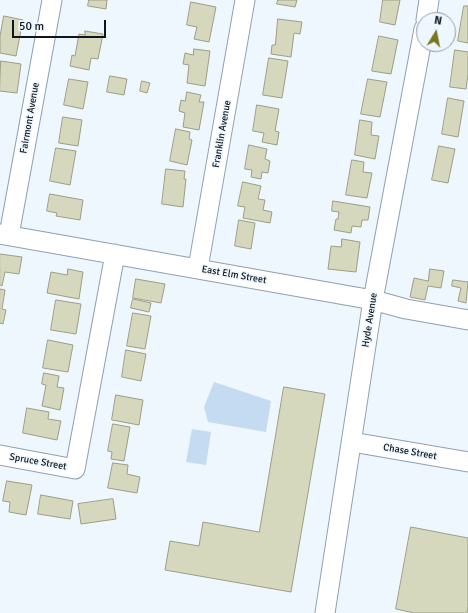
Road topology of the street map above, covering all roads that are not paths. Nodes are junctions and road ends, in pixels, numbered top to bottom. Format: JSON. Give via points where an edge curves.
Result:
{"nodes":[{"id":1,"x":52,"y":0,"type":"edge"},
{"id":2,"x":245,"y":0,"type":"edge"},
{"id":3,"x":429,"y":0,"type":"edge"},
{"id":4,"x":427,"y":12,"type":"edge"},
{"id":5,"x":420,"y":52,"type":"edge"},
{"id":6,"x":4,"y":234,"type":"edge"},
{"id":7,"x":116,"y":254,"type":"junction"},
{"id":8,"x":198,"y":268,"type":"junction"},
{"id":9,"x":373,"y":300,"type":"junction"},
{"id":10,"x":468,"y":320,"type":"edge"},
{"id":11,"x":352,"y":442,"type":"junction"},
{"id":12,"x":0,"y":455,"type":"edge"},
{"id":13,"x":468,"y":462,"type":"edge"},
{"id":14,"x":326,"y":613,"type":"edge"}],
"edges":[{"from":1,"to":6,"type":"street","name":"Fairmont Avenue"},
{"from":2,"to":8,"type":"street","name":"Franklin Avenue"},
{"from":3,"to":4,"type":"street"},
{"from":5,"to":9,"type":"street","name":"Hyde Avenue"},
{"from":6,"to":7,"type":"street","name":"East Elm Street"},
{"from":7,"to":8,"type":"street","name":"East Elm Street"},
{"from":7,"to":12,"type":"street","name":"Spruce Street","via":[[75,469]]},
{"from":8,"to":9,"type":"street","name":"East Elm Street"},
{"from":9,"to":10,"type":"street","name":"East Elm Street","via":[[406,310]]},
{"from":9,"to":11,"type":"street","name":"Hyde Avenue"},
{"from":11,"to":13,"type":"street","name":"Chase Street"},
{"from":11,"to":14,"type":"street","name":"Hyde Avenue"}]}
